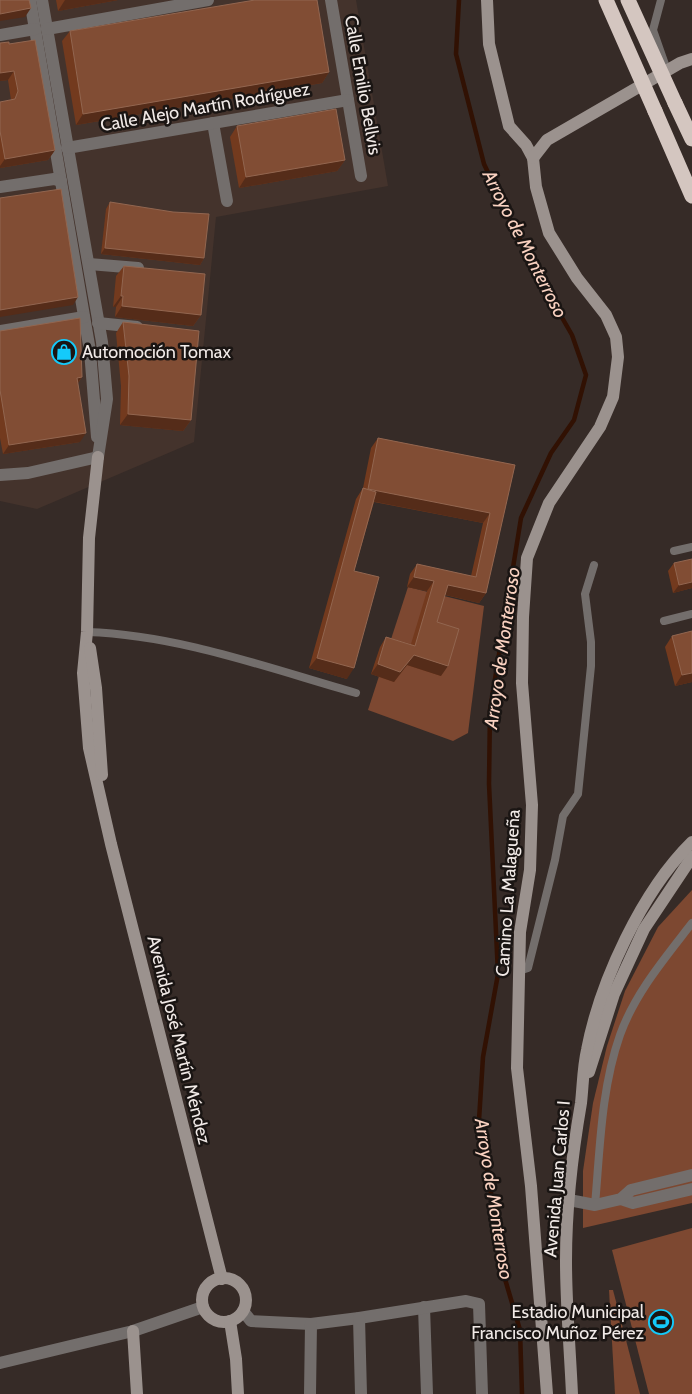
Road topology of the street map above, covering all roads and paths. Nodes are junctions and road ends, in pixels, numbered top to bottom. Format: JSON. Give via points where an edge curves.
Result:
{"nodes":[{"id":1,"x":30,"y":0,"type":"edge"},
{"id":2,"x":42,"y":0,"type":"edge"},
{"id":3,"x":208,"y":0,"type":"edge"},
{"id":4,"x":331,"y":0,"type":"edge"},
{"id":5,"x":487,"y":0,"type":"edge"},
{"id":6,"x":606,"y":0,"type":"edge"},
{"id":7,"x":628,"y":0,"type":"edge"},
{"id":8,"x":661,"y":0,"type":"edge"},
{"id":9,"x":41,"y":29,"type":"junction"},
{"id":10,"x":0,"y":35,"type":"edge"},
{"id":11,"x":692,"y":59,"type":"edge"},
{"id":12,"x":668,"y":70,"type":"junction"},
{"id":13,"x":348,"y":100,"type":"junction"},
{"id":14,"x":49,"y":115,"type":"junction"},
{"id":15,"x":213,"y":123,"type":"junction"},
{"id":16,"x":692,"y":140,"type":"edge"},
{"id":17,"x":67,"y":148,"type":"junction"},
{"id":18,"x":533,"y":158,"type":"junction"},
{"id":19,"x":361,"y":176,"type":"dead end"},
{"id":20,"x":62,"y":181,"type":"junction"},
{"id":21,"x":0,"y":187,"type":"edge"},
{"id":22,"x":692,"y":196,"type":"edge"},
{"id":23,"x":228,"y":201,"type":"dead end"},
{"id":24,"x":89,"y":264,"type":"junction"},
{"id":25,"x":153,"y":269,"type":"edge"},
{"id":26,"x":84,"y":317,"type":"junction"},
{"id":27,"x":98,"y":323,"type":"junction"},
{"id":28,"x":154,"y":329,"type":"edge"},
{"id":29,"x":0,"y":331,"type":"edge"},
{"id":30,"x":106,"y":379,"type":"junction"},
{"id":31,"x":98,"y":457,"type":"junction"},
{"id":32,"x":0,"y":475,"type":"edge"},
{"id":33,"x":692,"y":547,"type":"edge"},
{"id":34,"x":674,"y":551,"type":"dead end"},
{"id":35,"x":594,"y":565,"type":"dead end"},
{"id":36,"x":692,"y":614,"type":"edge"},
{"id":37,"x":664,"y":621,"type":"dead end"},
{"id":38,"x":87,"y":632,"type":"junction"},
{"id":39,"x":356,"y":693,"type":"dead end"},
{"id":40,"x":692,"y":842,"type":"edge"},
{"id":41,"x":692,"y":857,"type":"edge"},
{"id":42,"x":692,"y":923,"type":"edge"},
{"id":43,"x":519,"y":971,"type":"junction"},
{"id":44,"x":583,"y":1088,"type":"junction"},
{"id":45,"x":692,"y":1175,"type":"edge"},
{"id":46,"x":692,"y":1189,"type":"edge"},
{"id":47,"x":621,"y":1199,"type":"junction"},
{"id":48,"x":569,"y":1200,"type":"junction"},
{"id":49,"x":595,"y":1205,"type":"junction"},
{"id":50,"x":222,"y":1278,"type":"junction"},
{"id":51,"x":203,"y":1307,"type":"junction"},
{"id":52,"x":424,"y":1307,"type":"junction"},
{"id":53,"x":243,"y":1311,"type":"junction"},
{"id":54,"x":360,"y":1318,"type":"junction"},
{"id":55,"x":230,"y":1322,"type":"junction"},
{"id":56,"x":311,"y":1324,"type":"junction"},
{"id":57,"x":133,"y":1331,"type":"junction"},
{"id":58,"x":0,"y":1363,"type":"edge"},
{"id":59,"x":137,"y":1394,"type":"edge"},
{"id":60,"x":238,"y":1394,"type":"edge"},
{"id":61,"x":310,"y":1394,"type":"edge"},
{"id":62,"x":361,"y":1394,"type":"edge"},
{"id":63,"x":427,"y":1394,"type":"edge"},
{"id":64,"x":482,"y":1394,"type":"edge"},
{"id":65,"x":547,"y":1394,"type":"edge"},
{"id":66,"x":572,"y":1394,"type":"edge"}],
"edges":[{"from":1,"to":9,"type":"street","name":"Avenida José Martín Méndez"},
{"from":2,"to":9,"type":"street","name":"Avenida José Martín Méndez"},
{"from":3,"to":9,"type":"street"},
{"from":4,"to":13,"type":"street","name":"Calle Emilio Bellvis"},
{"from":5,"to":18,"type":"street","name":"Camino La Malagueña","via":[[489,44],[509,126]]},
{"from":6,"to":22,"type":"highway","bridge":true},
{"from":7,"to":16,"type":"highway","bridge":true},
{"from":8,"to":12,"type":"lane","via":[[654,30]]},
{"from":9,"to":10,"type":"street"},
{"from":9,"to":14,"type":"street","name":"Avenida José Martín Méndez"},
{"from":9,"to":17,"type":"street","name":"Avenida José Martín Méndez","via":[[53,66]]},
{"from":11,"to":12,"type":"street"},
{"from":12,"to":18,"type":"street","via":[[547,140]]},
{"from":13,"to":15,"type":"street","name":"Calle Alejo Martín Rodríguez"},
{"from":13,"to":19,"type":"street","name":"Calle Emilio Bellvis"},
{"from":14,"to":17,"type":"street","name":"Avenida José Martín Méndez"},
{"from":14,"to":20,"type":"street","name":"Avenida José Martín Méndez"},
{"from":15,"to":17,"type":"street","name":"Calle Alejo Martín Rodríguez"},
{"from":15,"to":23,"type":"street"},
{"from":17,"to":24,"type":"street","name":"Avenida José Martín Méndez"},
{"from":18,"to":43,"type":"street","name":"Camino La Malagueña","via":[[536,187],[549,233],[577,278],[606,315],[616,337],[618,357],[610,405],[600,427],[549,503],[527,558],[522,683],[532,804],[530,870],[520,932]]},
{"from":20,"to":21,"type":"street","via":[[54,179]]},
{"from":20,"to":26,"type":"street","name":"Avenida José Martín Méndez"},
{"from":24,"to":25,"type":"street"},
{"from":24,"to":27,"type":"street","name":"Avenida José Martín Méndez"},
{"from":26,"to":29,"type":"street"},
{"from":26,"to":30,"type":"street","name":"Avenida José Martín Méndez","via":[[92,322],[97,359]]},
{"from":26,"to":31,"type":"street","name":"Avenida José Martín Méndez","via":[[94,386]]},
{"from":27,"to":28,"type":"street"},
{"from":27,"to":30,"type":"street","name":"Avenida José Martín Méndez"},
{"from":30,"to":31,"type":"street","name":"Avenida José Martín Méndez","via":[[105,420]]},
{"from":31,"to":32,"type":"street"},
{"from":31,"to":38,"type":"street","name":"Avenida José Martín Méndez","via":[[89,538]]},
{"from":33,"to":34,"type":"lane"},
{"from":35,"to":43,"type":"lane","via":[[585,594],[591,666],[578,794],[563,816],[528,968]]},
{"from":36,"to":37,"type":"lane"},
{"from":38,"to":39,"type":"lane","via":[[198,648]]},
{"from":38,"to":50,"type":"street","name":"Avenida José Martín Méndez","via":[[96,688],[104,810]]},
{"from":40,"to":44,"type":"street","name":"Avenida Juan Carlos I","via":[[654,890],[626,939],[600,1004],[587,1050]]},
{"from":41,"to":44,"type":"street","name":"Avenida Juan Carlos I","via":[[644,929],[614,994]]},
{"from":42,"to":49,"type":"lane","via":[[656,967],[620,1034],[604,1106]]},
{"from":43,"to":65,"type":"street","name":"Camino La Malagueña","via":[[517,1068],[531,1186]]},
{"from":44,"to":48,"type":"street","name":"Avenida Juan Carlos I"},
{"from":45,"to":47,"type":"street","via":[[631,1190]]},
{"from":46,"to":47,"type":"street","via":[[633,1203]]},
{"from":47,"to":49,"type":"street"},
{"from":48,"to":49,"type":"street"},
{"from":48,"to":66,"type":"street","name":"Avenida Juan Carlos I","via":[[566,1261]]},
{"from":50,"to":51,"type":"street","via":[[204,1290]]},
{"from":50,"to":53,"type":"street","via":[[235,1281],[241,1287],[245,1295]]},
{"from":51,"to":55,"type":"street","via":[[214,1320]]},
{"from":51,"to":57,"type":"street"},
{"from":52,"to":54,"type":"street"},
{"from":52,"to":63,"type":"street"},
{"from":52,"to":64,"type":"street","via":[[466,1301],[479,1304]]},
{"from":53,"to":55,"type":"street"},
{"from":53,"to":56,"type":"street","via":[[251,1321]]},
{"from":54,"to":56,"type":"street"},
{"from":54,"to":62,"type":"street"},
{"from":55,"to":60,"type":"street"},
{"from":56,"to":61,"type":"street"},
{"from":57,"to":58,"type":"street"},
{"from":57,"to":59,"type":"street"}]}
